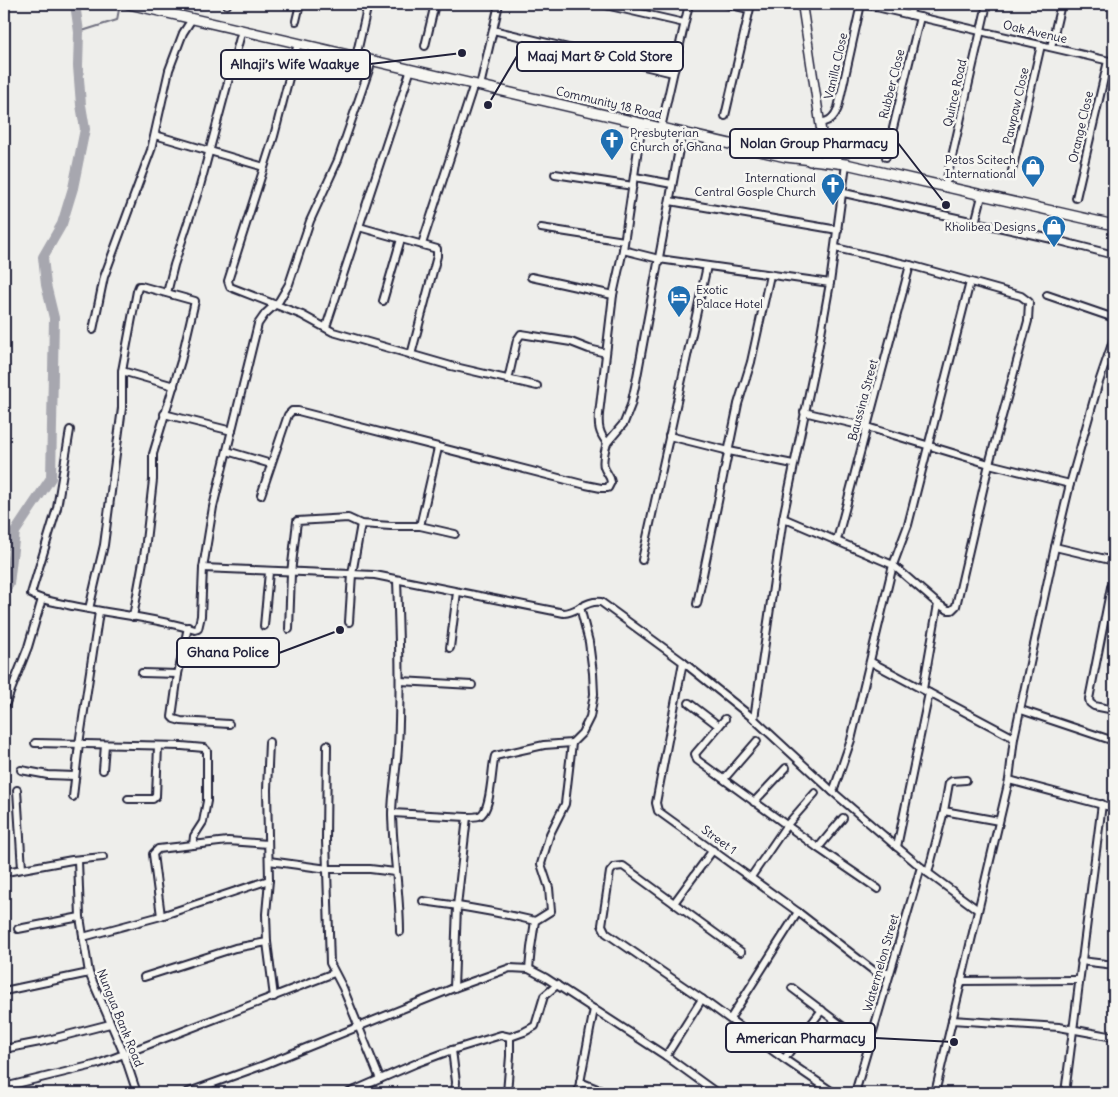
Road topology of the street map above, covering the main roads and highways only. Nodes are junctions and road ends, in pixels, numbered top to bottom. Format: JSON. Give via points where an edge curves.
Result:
{"nodes":[{"id":1,"x":129,"y":4,"type":"edge"},
{"id":2,"x":810,"y":161,"type":"junction"},
{"id":3,"x":843,"y":163,"type":"junction"},
{"id":4,"x":1114,"y":225,"type":"edge"}],
"edges":[{"from":1,"to":2,"type":"main road","name":"Community 18 Road"},
{"from":2,"to":3,"type":"main road","name":"Community 18 Road"},
{"from":2,"to":3,"type":"main road","via":[[822,140]]},
{"from":3,"to":4,"type":"main road","name":"Community 18 Road"}]}
